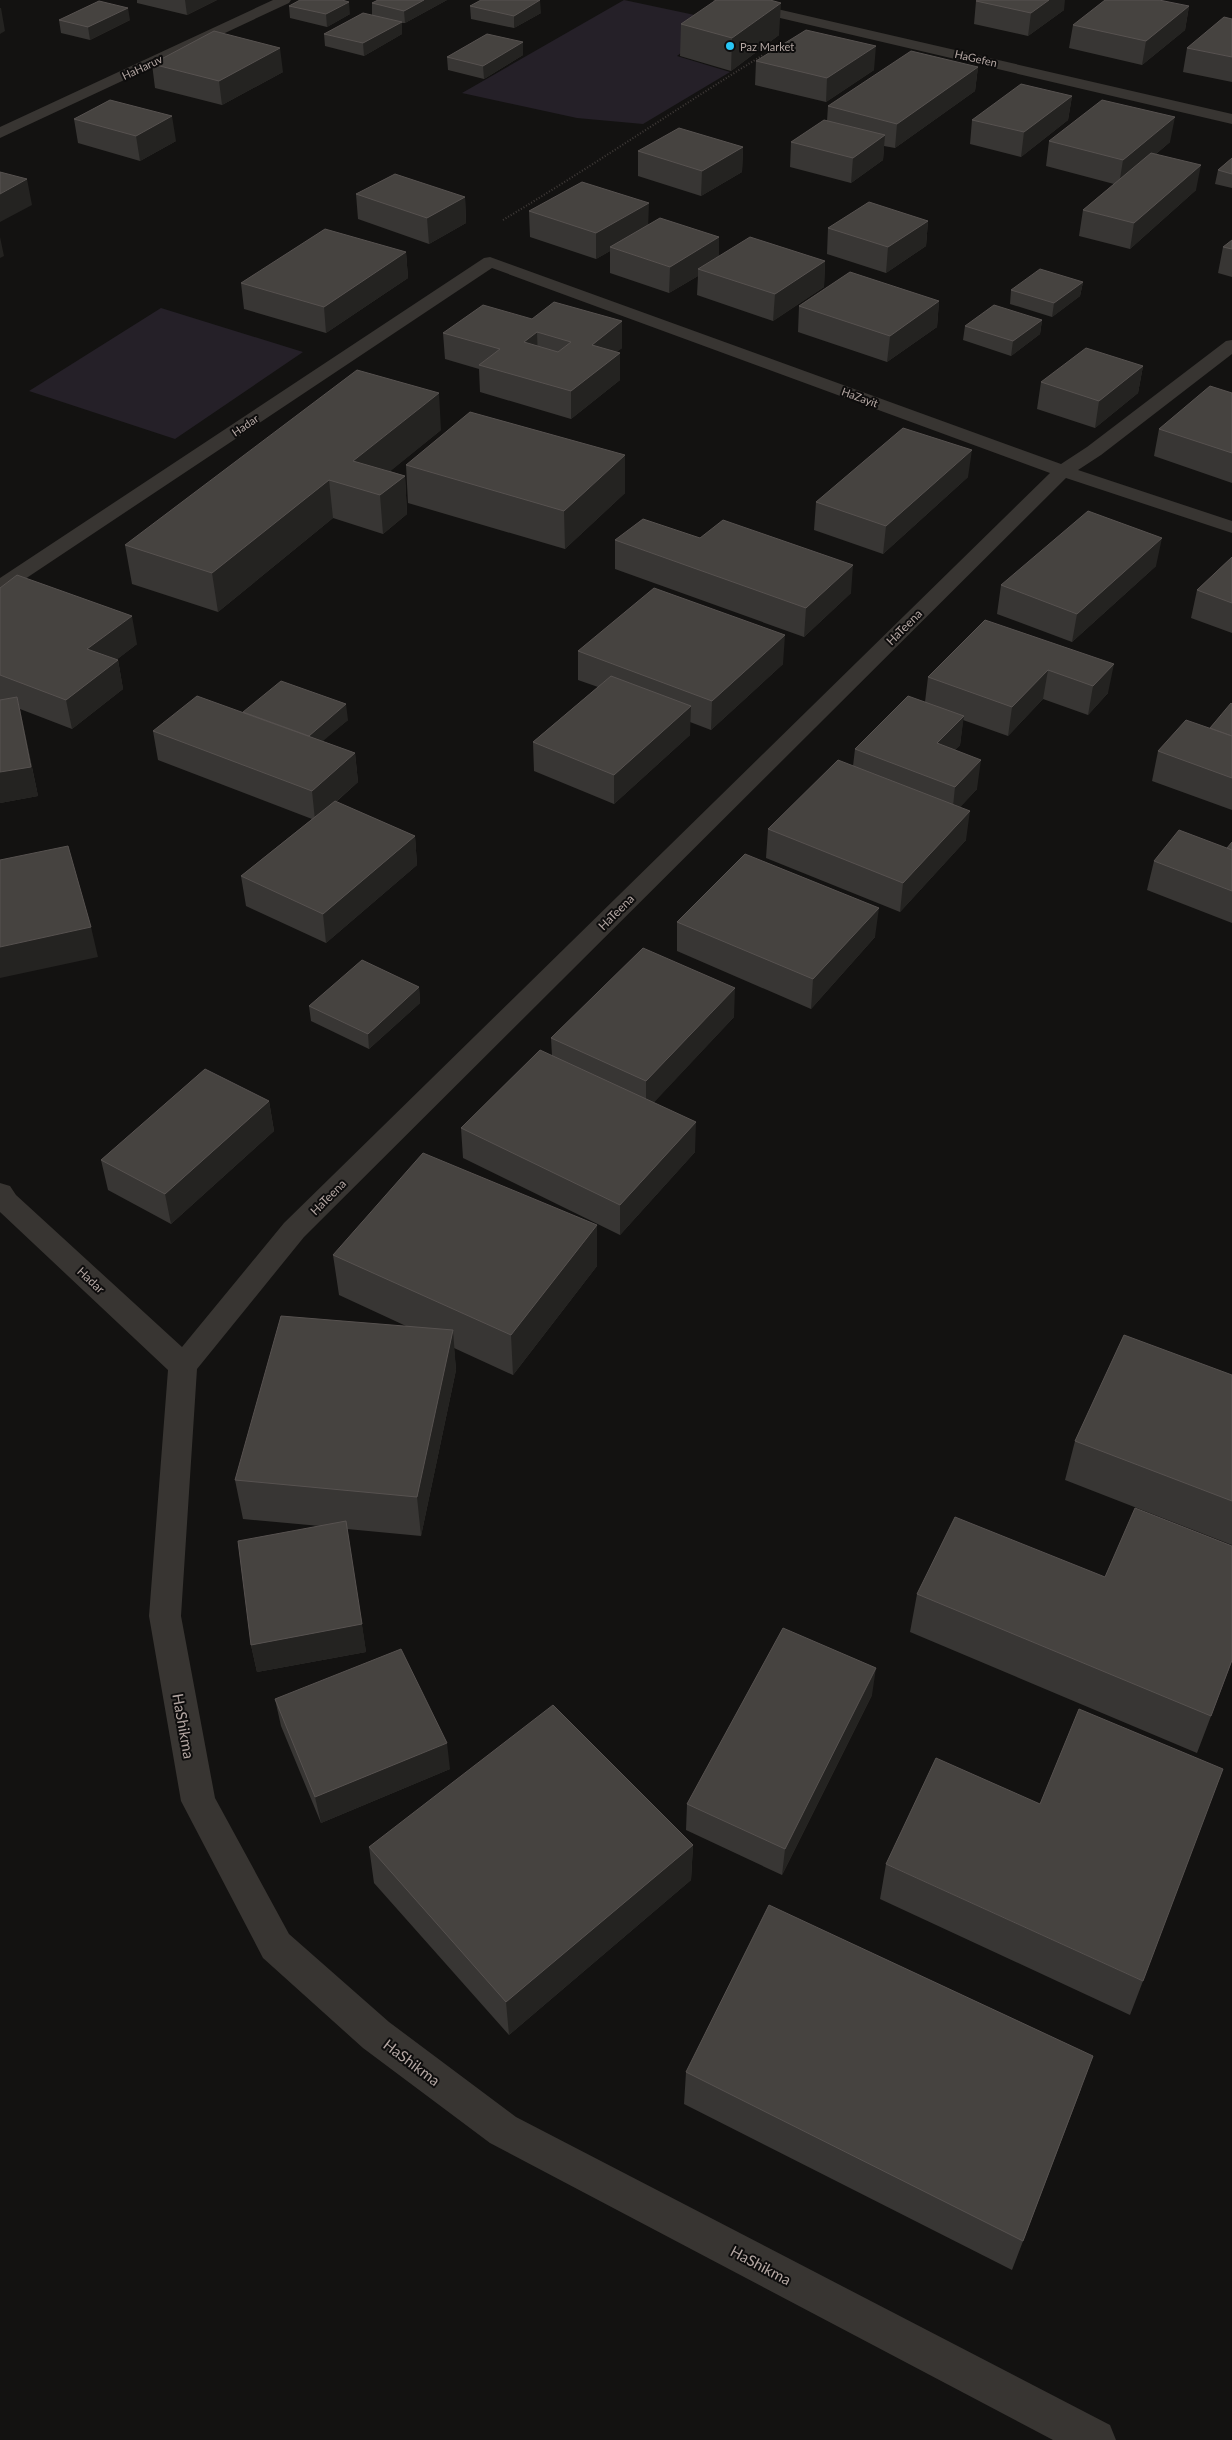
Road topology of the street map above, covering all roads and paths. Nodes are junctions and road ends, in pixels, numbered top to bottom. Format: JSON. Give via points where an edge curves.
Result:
{"nodes":[{"id":1,"x":284,"y":0,"type":"edge"},
{"id":2,"x":720,"y":0,"type":"edge"},
{"id":3,"x":814,"y":21,"type":"junction"},
{"id":4,"x":1232,"y":119,"type":"edge"},
{"id":5,"x":0,"y":133,"type":"edge"},
{"id":6,"x":490,"y":262,"type":"junction"},
{"id":7,"x":1232,"y":345,"type":"edge"},
{"id":8,"x":1063,"y":471,"type":"junction"},
{"id":9,"x":1232,"y":527,"type":"edge"},
{"id":10,"x":0,"y":587,"type":"edge"},
{"id":11,"x":0,"y":1193,"type":"edge"},
{"id":12,"x":184,"y":1366,"type":"junction"},
{"id":13,"x":1095,"y":2440,"type":"edge"}],
"edges":[{"from":1,"to":5,"type":"street","name":"HaHaruv"},
{"from":2,"to":3,"type":"street","name":"HaGefen"},
{"from":3,"to":4,"type":"street","name":"HaGefen"},
{"from":3,"to":6,"type":"path","via":[[587,170],[515,212],[464,250]]},
{"from":6,"to":8,"type":"street","name":"HaZayit"},
{"from":6,"to":10,"type":"street","name":"Hadar"},
{"from":7,"to":8,"type":"street","name":"HaTeena"},
{"from":8,"to":9,"type":"street","name":"HaZayit"},
{"from":8,"to":12,"type":"street","name":"HaTeena","via":[[294,1230]]},
{"from":11,"to":12,"type":"street","name":"Hadar"},
{"from":12,"to":13,"type":"street","name":"HaShikma","via":[[165,1616],[198,1801],[276,1946],[376,2035],[504,2130]]}]}
